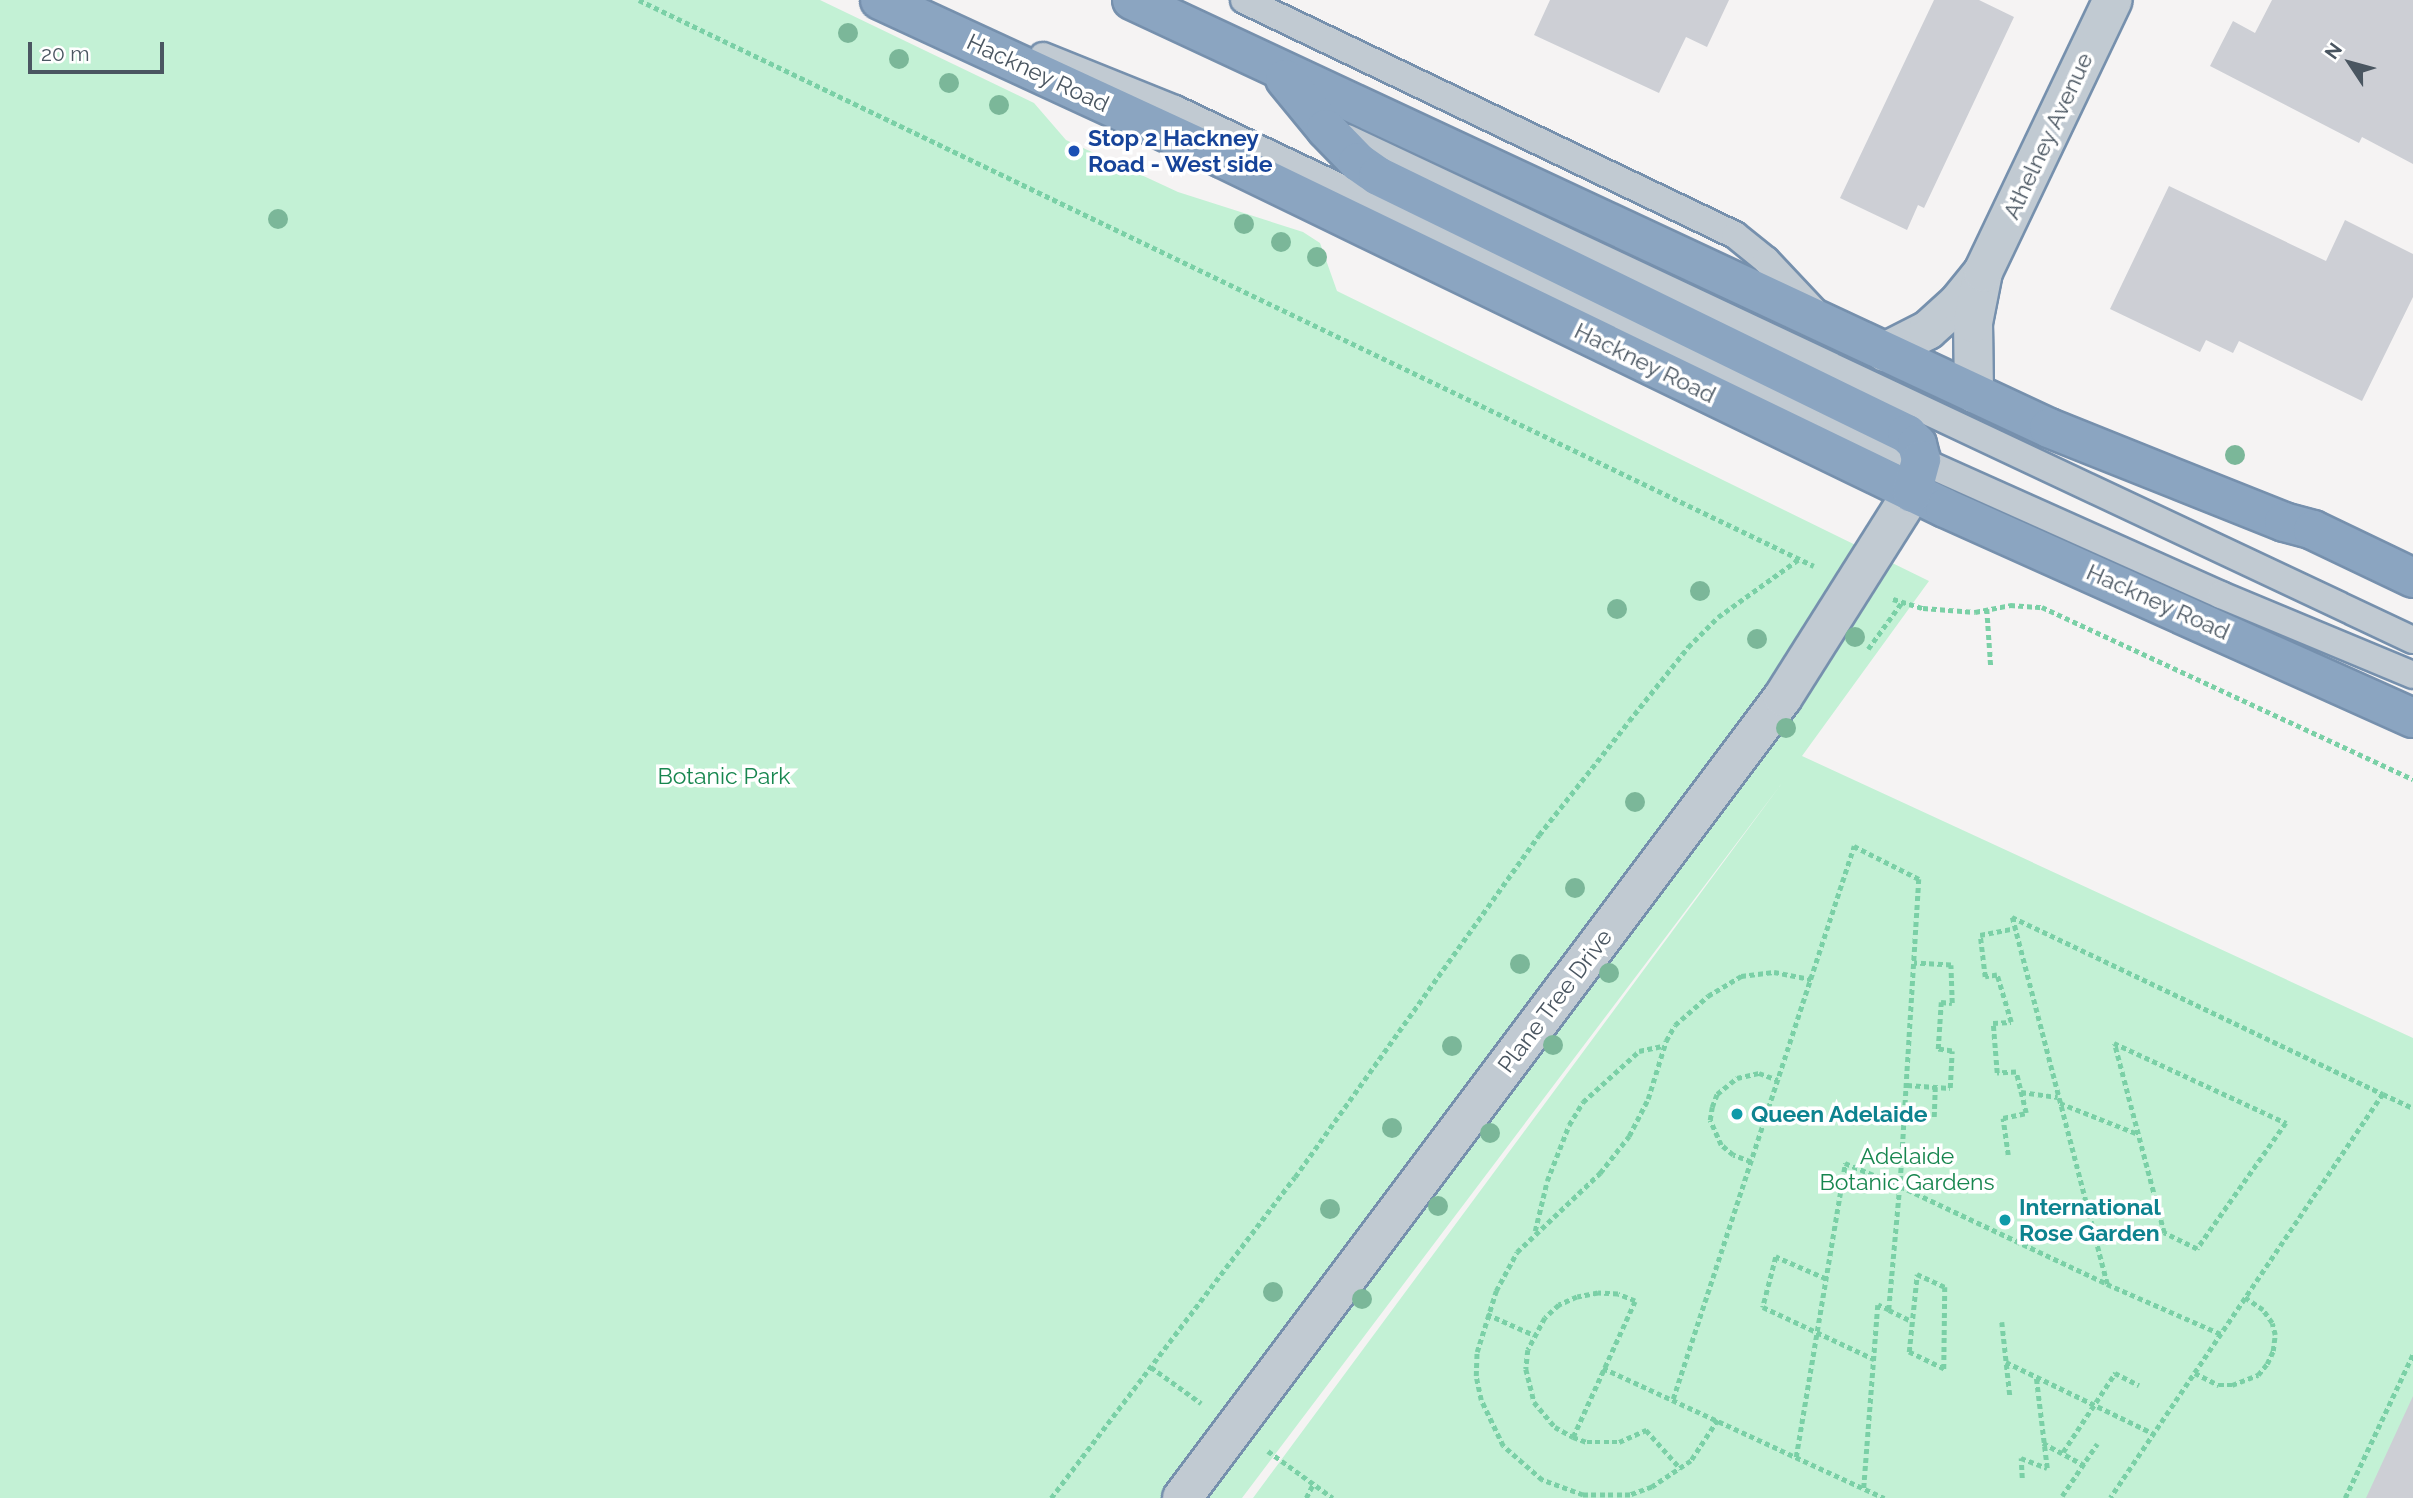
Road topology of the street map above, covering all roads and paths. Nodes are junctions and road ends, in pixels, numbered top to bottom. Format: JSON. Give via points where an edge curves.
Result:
{"nodes":[{"id":1,"x":639,"y":0,"type":"edge"},
{"id":2,"x":880,"y":0,"type":"edge"},
{"id":3,"x":904,"y":0,"type":"edge"},
{"id":4,"x":1132,"y":0,"type":"edge"},
{"id":5,"x":1244,"y":0,"type":"edge"},
{"id":6,"x":2113,"y":0,"type":"edge"},
{"id":7,"x":1278,"y":71,"type":"junction"},
{"id":8,"x":1326,"y":129,"type":"junction"},
{"id":9,"x":1983,"y":272,"type":"junction"},
{"id":10,"x":1827,"y":325,"type":"junction"},
{"id":11,"x":1885,"y":352,"type":"junction"},
{"id":12,"x":1974,"y":393,"type":"junction"},
{"id":13,"x":1917,"y":476,"type":"junction"},
{"id":14,"x":1799,"y":559,"type":"junction"},
{"id":15,"x":2413,"y":578,"type":"edge"},
{"id":16,"x":1855,"y":585,"type":"junction"},
{"id":17,"x":1903,"y":602,"type":"junction"},
{"id":18,"x":1987,"y":609,"type":"junction"},
{"id":19,"x":2413,"y":640,"type":"edge"},
{"id":20,"x":1865,"y":654,"type":"dead end"},
{"id":21,"x":1992,"y":667,"type":"dead end"},
{"id":22,"x":2413,"y":675,"type":"edge"},
{"id":23,"x":2413,"y":718,"type":"edge"},
{"id":24,"x":2413,"y":779,"type":"edge"},
{"id":25,"x":2015,"y":928,"type":"junction"},
{"id":26,"x":1914,"y":962,"type":"junction"},
{"id":27,"x":1811,"y":979,"type":"junction"},
{"id":28,"x":1664,"y":1046,"type":"junction"},
{"id":29,"x":1778,"y":1080,"type":"junction"},
{"id":30,"x":1907,"y":1085,"type":"junction"},
{"id":31,"x":1935,"y":1087,"type":"junction"},
{"id":32,"x":2021,"y":1092,"type":"junction"},
{"id":33,"x":2383,"y":1094,"type":"junction"},
{"id":34,"x":2059,"y":1100,"type":"junction"},
{"id":35,"x":2413,"y":1108,"type":"edge"},
{"id":36,"x":1934,"y":1116,"type":"dead end"},
{"id":37,"x":2138,"y":1135,"type":"junction"},
{"id":38,"x":2008,"y":1155,"type":"dead end"},
{"id":39,"x":1751,"y":1162,"type":"junction"},
{"id":40,"x":1900,"y":1186,"type":"junction"},
{"id":41,"x":1535,"y":1231,"type":"junction"},
{"id":42,"x":1826,"y":1279,"type":"junction"},
{"id":43,"x":2107,"y":1284,"type":"junction"},
{"id":44,"x":2245,"y":1298,"type":"junction"},
{"id":45,"x":1889,"y":1310,"type":"junction"},
{"id":46,"x":1488,"y":1314,"type":"junction"},
{"id":47,"x":1912,"y":1321,"type":"junction"},
{"id":48,"x":2002,"y":1322,"type":"dead end"},
{"id":49,"x":1817,"y":1333,"type":"junction"},
{"id":50,"x":2221,"y":1334,"type":"junction"},
{"id":51,"x":1534,"y":1335,"type":"junction"},
{"id":52,"x":2413,"y":1354,"type":"edge"},
{"id":53,"x":1874,"y":1359,"type":"junction"},
{"id":54,"x":2006,"y":1362,"type":"junction"},
{"id":55,"x":1151,"y":1367,"type":"junction"},
{"id":56,"x":1604,"y":1368,"type":"junction"},
{"id":57,"x":2195,"y":1373,"type":"junction"},
{"id":58,"x":2036,"y":1377,"type":"junction"},
{"id":59,"x":2139,"y":1385,"type":"dead end"},
{"id":60,"x":2010,"y":1396,"type":"dead end"},
{"id":61,"x":1673,"y":1399,"type":"junction"},
{"id":62,"x":2093,"y":1405,"type":"junction"},
{"id":63,"x":1208,"y":1408,"type":"dead end"},
{"id":64,"x":1718,"y":1420,"type":"junction"},
{"id":65,"x":2154,"y":1434,"type":"junction"},
{"id":66,"x":1573,"y":1437,"type":"junction"},
{"id":67,"x":2043,"y":1443,"type":"junction"},
{"id":68,"x":2097,"y":1444,"type":"dead end"},
{"id":69,"x":1261,"y":1446,"type":"dead end"},
{"id":70,"x":2063,"y":1452,"type":"junction"},
{"id":71,"x":1796,"y":1457,"type":"junction"},
{"id":72,"x":2084,"y":1465,"type":"junction"},
{"id":73,"x":1681,"y":1469,"type":"junction"},
{"id":74,"x":2022,"y":1478,"type":"dead end"},
{"id":75,"x":1313,"y":1484,"type":"junction"},
{"id":76,"x":1864,"y":1489,"type":"junction"},
{"id":77,"x":2062,"y":1496,"type":"dead end"},
{"id":78,"x":1583,"y":1497,"type":"edge"},
{"id":79,"x":1051,"y":1498,"type":"edge"},
{"id":80,"x":1182,"y":1498,"type":"edge"},
{"id":81,"x":1306,"y":1498,"type":"edge"},
{"id":82,"x":1333,"y":1498,"type":"edge"},
{"id":83,"x":1884,"y":1498,"type":"edge"},
{"id":84,"x":2111,"y":1498,"type":"edge"},
{"id":85,"x":2345,"y":1498,"type":"edge"}],
"edges":[{"from":1,"to":14,"type":"path"},
{"from":2,"to":13,"type":"highway","name":"Hackney Road"},
{"from":3,"to":13,"type":"lane","via":[[1175,109]]},
{"from":4,"to":7,"type":"highway"},
{"from":5,"to":10,"type":"lane","via":[[1735,235],[1766,260]]},
{"from":6,"to":9,"type":"street","name":"Athelney Avenue"},
{"from":7,"to":8,"type":"highway"},
{"from":7,"to":10,"type":"highway"},
{"from":8,"to":13,"type":"highway","via":[[1378,176],[1898,428],[1917,444]]},
{"from":8,"to":19,"type":"lane"},
{"from":9,"to":11,"type":"street","name":"Athelney Avenue","via":[[1928,330]]},
{"from":9,"to":12,"type":"street","name":"Athelney Avenue","via":[[1973,323]]},
{"from":10,"to":11,"type":"highway"},
{"from":11,"to":12,"type":"highway"},
{"from":12,"to":15,"type":"highway","via":[[2284,523],[2313,530]]},
{"from":13,"to":16,"type":"street","name":"Plane Tree Drive"},
{"from":13,"to":22,"type":"lane","via":[[2209,589]]},
{"from":13,"to":23,"type":"highway","name":"Hackney Road"},
{"from":14,"to":16,"type":"path"},
{"from":14,"to":55,"type":"path","via":[[1718,617],[1688,647],[1539,835],[1295,1177]]},
{"from":16,"to":17,"type":"path"},
{"from":16,"to":80,"type":"street","name":"Plane Tree Drive","via":[[1783,697]]},
{"from":17,"to":18,"type":"path","via":[[1923,608]]},
{"from":17,"to":20,"type":"path"},
{"from":18,"to":21,"type":"path"},
{"from":18,"to":24,"type":"path","via":[[2042,607]]},
{"from":25,"to":32,"type":"path","via":[[1980,935],[1985,977],[1997,975],[2011,1022],[1993,1023],[1997,1073],[2016,1072]]},
{"from":25,"to":33,"type":"path","via":[[2012,917]]},
{"from":25,"to":34,"type":"path"},
{"from":26,"to":27,"type":"path","via":[[1919,879],[1854,846]]},
{"from":26,"to":30,"type":"path"},
{"from":26,"to":31,"type":"path","via":[[1951,965],[1952,1003],[1941,1002],[1938,1049],[1952,1051],[1950,1088]]},
{"from":27,"to":28,"type":"path","via":[[1774,972],[1741,976],[1691,1010],[1675,1025]]},
{"from":27,"to":29,"type":"path"},
{"from":28,"to":41,"type":"path","via":[[1648,1100],[1629,1136],[1581,1192]]},
{"from":28,"to":41,"type":"path","via":[[1639,1051],[1583,1102],[1547,1181]]},
{"from":29,"to":39,"type":"path"},
{"from":29,"to":39,"type":"path","via":[[1759,1073],[1737,1078],[1717,1094],[1712,1107],[1710,1120],[1721,1145]]},
{"from":30,"to":31,"type":"path"},
{"from":30,"to":40,"type":"path"},
{"from":31,"to":36,"type":"path"},
{"from":32,"to":34,"type":"path"},
{"from":32,"to":38,"type":"path","via":[[2026,1113],[2003,1118]]},
{"from":33,"to":35,"type":"path"},
{"from":33,"to":44,"type":"path"},
{"from":34,"to":37,"type":"path"},
{"from":34,"to":43,"type":"path"},
{"from":37,"to":37,"type":"path","via":[[2164,1233],[2197,1248],[2286,1123],[2114,1042]]},
{"from":39,"to":61,"type":"path"},
{"from":40,"to":42,"type":"path","via":[[1845,1163]]},
{"from":40,"to":43,"type":"path"},
{"from":40,"to":45,"type":"path"},
{"from":41,"to":46,"type":"path","via":[[1507,1268]]},
{"from":42,"to":49,"type":"path"},
{"from":42,"to":49,"type":"path","via":[[1776,1257],[1763,1307]]},
{"from":43,"to":50,"type":"path"},
{"from":44,"to":50,"type":"path"},
{"from":44,"to":57,"type":"path","via":[[2272,1323],[2274,1343],[2267,1364],[2258,1375],[2232,1385],[2219,1385]]},
{"from":45,"to":47,"type":"path"},
{"from":45,"to":53,"type":"path","via":[[1878,1305]]},
{"from":46,"to":51,"type":"path"},
{"from":46,"to":78,"type":"path","via":[[1477,1352],[1476,1376],[1490,1425],[1521,1464],[1542,1480]]},
{"from":47,"to":47,"type":"path","via":[[1909,1352],[1944,1369],[1945,1287],[1917,1274]]},
{"from":48,"to":54,"type":"path"},
{"from":49,"to":53,"type":"path"},
{"from":49,"to":71,"type":"path"},
{"from":50,"to":57,"type":"path"},
{"from":51,"to":56,"type":"path","via":[[1559,1305],[1577,1297],[1608,1293],[1634,1301]]},
{"from":51,"to":66,"type":"path","via":[[1526,1369],[1534,1402],[1555,1427]]},
{"from":52,"to":85,"type":"path"},
{"from":53,"to":76,"type":"path"},
{"from":54,"to":58,"type":"path"},
{"from":54,"to":60,"type":"path"},
{"from":55,"to":63,"type":"path"},
{"from":55,"to":79,"type":"path"},
{"from":56,"to":61,"type":"path"},
{"from":56,"to":66,"type":"path"},
{"from":57,"to":65,"type":"path"},
{"from":58,"to":62,"type":"path"},
{"from":58,"to":67,"type":"path"},
{"from":59,"to":62,"type":"path","via":[[2115,1373]]},
{"from":61,"to":64,"type":"path"},
{"from":62,"to":65,"type":"path"},
{"from":62,"to":70,"type":"path"},
{"from":64,"to":71,"type":"path"},
{"from":64,"to":73,"type":"path","via":[[1704,1445]]},
{"from":65,"to":84,"type":"path"},
{"from":66,"to":73,"type":"path","via":[[1604,1444],[1646,1430]]},
{"from":67,"to":70,"type":"path"},
{"from":67,"to":74,"type":"path","via":[[2047,1468],[2021,1458]]},
{"from":68,"to":72,"type":"path"},
{"from":69,"to":75,"type":"path"},
{"from":70,"to":72,"type":"path"},
{"from":71,"to":76,"type":"path"},
{"from":72,"to":77,"type":"path"},
{"from":73,"to":78,"type":"path","via":[[1630,1495]]},
{"from":75,"to":81,"type":"path"},
{"from":75,"to":82,"type":"path"},
{"from":76,"to":83,"type":"path"}]}
